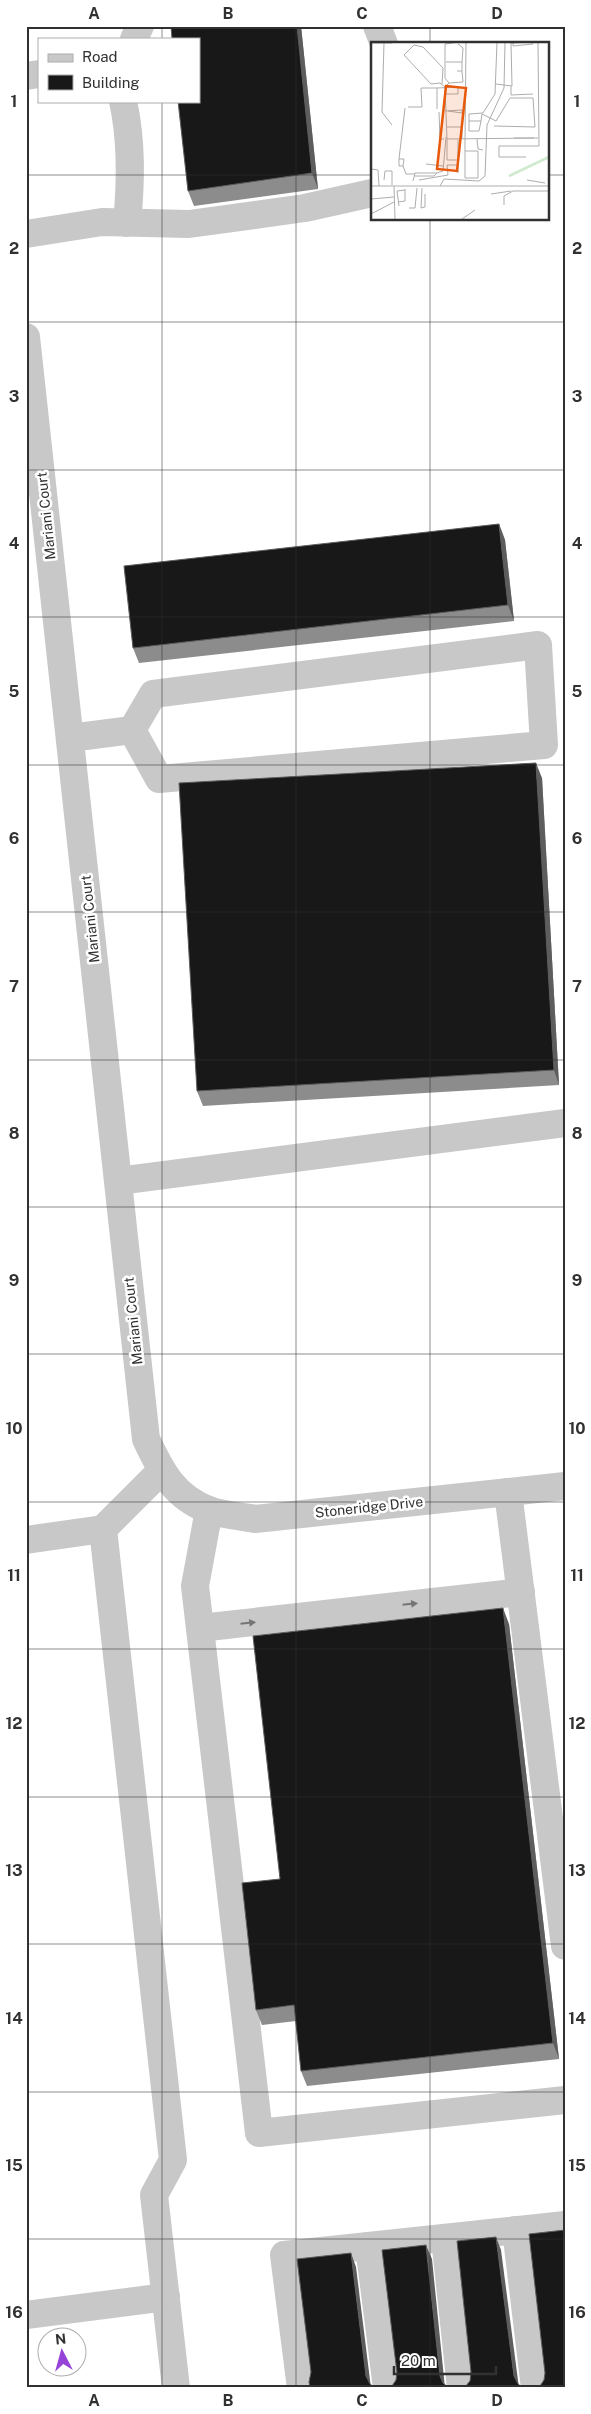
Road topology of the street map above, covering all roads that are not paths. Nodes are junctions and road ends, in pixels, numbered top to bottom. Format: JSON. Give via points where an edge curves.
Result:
{"nodes":[{"id":1,"x":140,"y":26,"type":"edge"},
{"id":2,"x":377,"y":26,"type":"edge"},
{"id":3,"x":134,"y":38,"type":"edge"},
{"id":4,"x":383,"y":42,"type":"edge"},
{"id":5,"x":123,"y":102,"type":"edge"},
{"id":6,"x":371,"y":193,"type":"edge"},
{"id":7,"x":127,"y":222,"type":"junction"},
{"id":8,"x":26,"y":234,"type":"edge"},
{"id":9,"x":26,"y":337,"type":"edge"},
{"id":10,"x":132,"y":730,"type":"junction"},
{"id":11,"x":70,"y":738,"type":"junction"},
{"id":12,"x":565,"y":1123,"type":"edge"},
{"id":13,"x":118,"y":1181,"type":"junction"},
{"id":14,"x":170,"y":1481,"type":"junction"},
{"id":15,"x":565,"y":1486,"type":"edge"},
{"id":16,"x":508,"y":1492,"type":"junction"},
{"id":17,"x":209,"y":1510,"type":"junction"},
{"id":18,"x":103,"y":1529,"type":"junction"},
{"id":19,"x":26,"y":1540,"type":"edge"},
{"id":20,"x":521,"y":1592,"type":"junction"},
{"id":21,"x":200,"y":1628,"type":"junction"},
{"id":22,"x":565,"y":1946,"type":"edge"},
{"id":23,"x":565,"y":2100,"type":"edge"},
{"id":24,"x":565,"y":2225,"type":"edge"},
{"id":25,"x":516,"y":2230,"type":"junction"},
{"id":26,"x":445,"y":2238,"type":"junction"},
{"id":27,"x":369,"y":2246,"type":"junction"},
{"id":28,"x":166,"y":2297,"type":"junction"},
{"id":29,"x":26,"y":2315,"type":"edge"},
{"id":30,"x":176,"y":2388,"type":"edge"},
{"id":31,"x":301,"y":2388,"type":"edge"},
{"id":32,"x":387,"y":2388,"type":"edge"},
{"id":33,"x":461,"y":2388,"type":"edge"},
{"id":34,"x":535,"y":2388,"type":"edge"}],
"edges":[{"from":1,"to":3,"type":"street"},
{"from":2,"to":4,"type":"street"},
{"from":5,"to":7,"type":"street","via":[[128,120],[131,174]]},
{"from":6,"to":7,"type":"street","via":[[305,208],[189,224]]},
{"from":7,"to":8,"type":"street","via":[[102,222]]},
{"from":9,"to":11,"type":"street","name":"Mariani Court"},
{"from":10,"to":10,"type":"street","via":[[152,694],[538,645],[544,745],[159,779]]},
{"from":10,"to":11,"type":"street"},
{"from":11,"to":13,"type":"street","name":"Mariani Court"},
{"from":12,"to":13,"type":"street"},
{"from":13,"to":14,"type":"street","name":"Mariani Court","via":[[146,1439]]},
{"from":14,"to":17,"type":"street","name":"Stoneridge Drive"},
{"from":14,"to":18,"type":"street"},
{"from":15,"to":16,"type":"street","name":"Stoneridge Drive"},
{"from":16,"to":17,"type":"street","name":"Stoneridge Drive","via":[[255,1518]]},
{"from":16,"to":20,"type":"street"},
{"from":17,"to":21,"type":"street","via":[[195,1586]]},
{"from":18,"to":19,"type":"street"},
{"from":18,"to":28,"type":"street","via":[[173,2160],[154,2195]]},
{"from":21,"to":20,"type":"street","one_way":true},
{"from":20,"to":22,"type":"street"},
{"from":21,"to":23,"type":"street","via":[[258,2133]]},
{"from":24,"to":25,"type":"street"},
{"from":25,"to":26,"type":"street"},
{"from":25,"to":34,"type":"street"},
{"from":26,"to":27,"type":"street"},
{"from":26,"to":33,"type":"street"},
{"from":27,"to":31,"type":"street","via":[[284,2255]]},
{"from":27,"to":32,"type":"street"},
{"from":28,"to":29,"type":"street"},
{"from":28,"to":30,"type":"street"}]}
